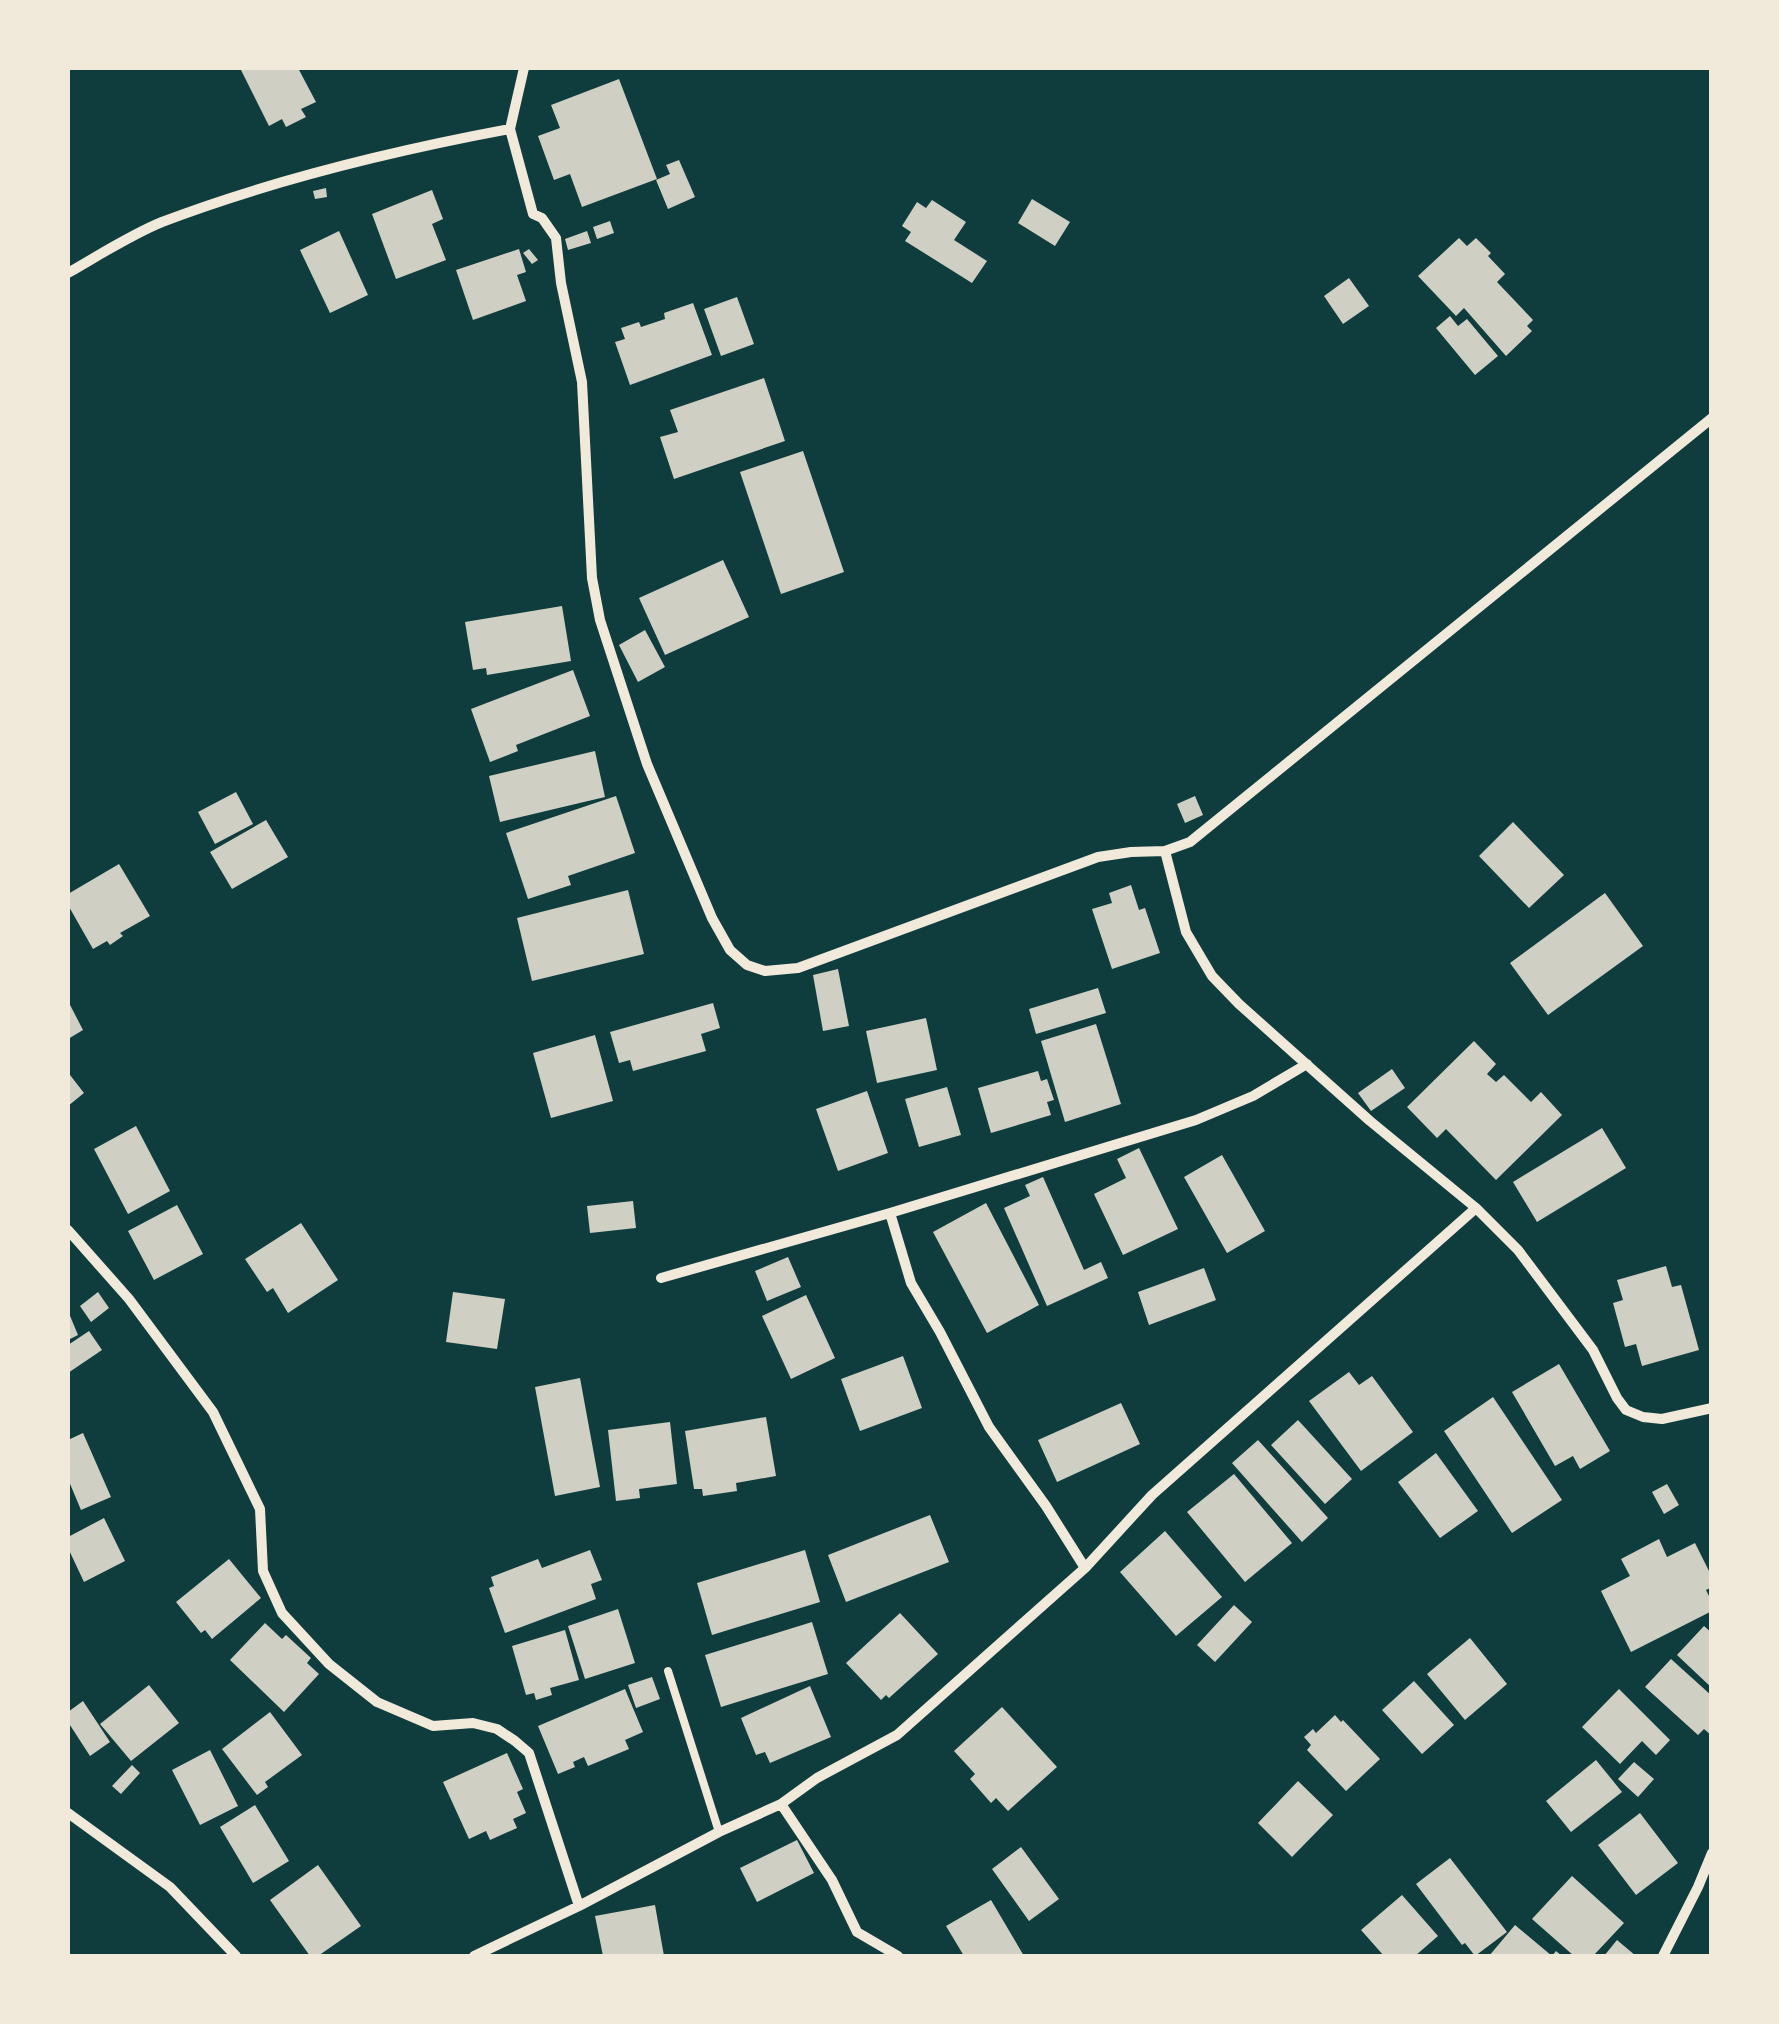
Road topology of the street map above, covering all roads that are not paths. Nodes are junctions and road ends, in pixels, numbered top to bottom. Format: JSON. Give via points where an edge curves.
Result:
{"nodes":[{"id":1,"x":524,"y":68,"type":"edge"},
{"id":2,"x":510,"y":129,"type":"junction"},
{"id":3,"x":68,"y":273,"type":"edge"},
{"id":4,"x":1712,"y":418,"type":"edge"},
{"id":5,"x":1165,"y":851,"type":"junction"},
{"id":6,"x":1307,"y":1064,"type":"junction"},
{"id":7,"x":1476,"y":1208,"type":"junction"},
{"id":8,"x":890,"y":1213,"type":"junction"},
{"id":9,"x":68,"y":1230,"type":"edge"},
{"id":10,"x":661,"y":1278,"type":"dead end"},
{"id":11,"x":1712,"y":1408,"type":"edge"},
{"id":12,"x":1085,"y":1568,"type":"junction"},
{"id":13,"x":668,"y":1671,"type":"dead end"},
{"id":14,"x":780,"y":1804,"type":"junction"},
{"id":15,"x":68,"y":1813,"type":"edge"},
{"id":16,"x":719,"y":1832,"type":"junction"},
{"id":17,"x":1712,"y":1852,"type":"edge"},
{"id":18,"x":579,"y":1906,"type":"junction"},
{"id":19,"x":1665,"y":1952,"type":"edge"},
{"id":20,"x":236,"y":1956,"type":"edge"},
{"id":21,"x":474,"y":1956,"type":"edge"},
{"id":22,"x":898,"y":1956,"type":"edge"},
{"id":23,"x":1679,"y":1956,"type":"edge"}],
"edges":[{"from":1,"to":2,"type":"street"},
{"from":2,"to":3,"type":"street","via":[[301,176],[159,224]]},
{"from":2,"to":5,"type":"street","via":[[532,214],[556,238],[582,382],[600,620],[647,764],[730,950],[765,971],[798,968],[1098,856]]},
{"from":4,"to":5,"type":"street","via":[[1190,842]]},
{"from":5,"to":6,"type":"street","via":[[1186,932],[1212,976]]},
{"from":6,"to":7,"type":"street"},
{"from":6,"to":8,"type":"street","via":[[1196,1120]]},
{"from":7,"to":11,"type":"street","via":[[1518,1250],[1593,1350],[1626,1410],[1662,1418]]},
{"from":7,"to":12,"type":"street","via":[[1152,1496]]},
{"from":8,"to":10,"type":"street"},
{"from":8,"to":12,"type":"street","via":[[911,1283],[989,1427]]},
{"from":9,"to":18,"type":"street","via":[[213,1412],[260,1509],[263,1571],[282,1613],[328,1664],[377,1702],[433,1726],[473,1723],[516,1740],[529,1753]]},
{"from":12,"to":14,"type":"street","via":[[897,1735]]},
{"from":13,"to":16,"type":"lane"},
{"from":14,"to":16,"type":"street"},
{"from":14,"to":22,"type":"street","via":[[832,1880],[857,1932]]},
{"from":15,"to":20,"type":"street","via":[[170,1887]]},
{"from":16,"to":18,"type":"street"},
{"from":17,"to":19,"type":"street"},
{"from":18,"to":21,"type":"street"},
{"from":19,"to":23,"type":"street"}]}
